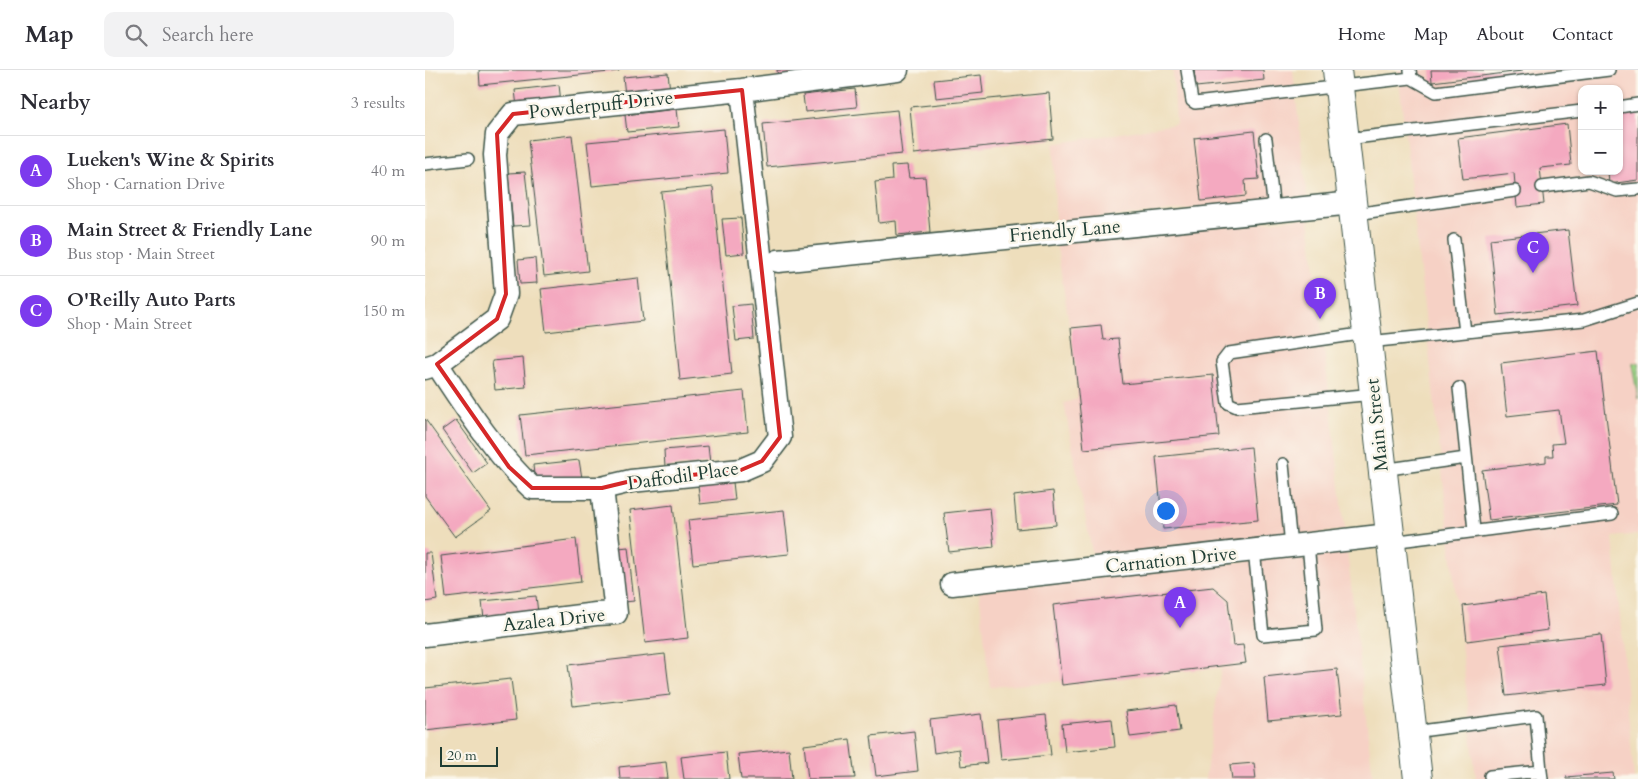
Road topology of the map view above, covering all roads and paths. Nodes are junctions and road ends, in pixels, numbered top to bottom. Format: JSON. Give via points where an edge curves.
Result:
{"nodes":[{"id":1,"x":897,"y":70,"type":"edge"},
{"id":2,"x":1187,"y":70,"type":"edge"},
{"id":3,"x":1609,"y":70,"type":"edge"},
{"id":4,"x":1410,"y":74,"type":"edge"},
{"id":5,"x":1339,"y":78,"type":"edge"},
{"id":6,"x":743,"y":90,"type":"junction"},
{"id":7,"x":1638,"y":104,"type":"edge"},
{"id":8,"x":1623,"y":106,"type":"edge"},
{"id":9,"x":1578,"y":111,"type":"edge"},
{"id":10,"x":1346,"y":138,"type":"junction"},
{"id":11,"x":1266,"y":139,"type":"dead end"},
{"id":12,"x":468,"y":159,"type":"dead end"},
{"id":13,"x":425,"y":164,"type":"edge"},
{"id":14,"x":1542,"y":187,"type":"dead end"},
{"id":15,"x":1638,"y":189,"type":"edge"},
{"id":16,"x":1515,"y":191,"type":"dead end"},
{"id":17,"x":1354,"y":209,"type":"junction"},
{"id":18,"x":1274,"y":211,"type":"junction"},
{"id":19,"x":1454,"y":240,"type":"dead end"},
{"id":20,"x":778,"y":261,"type":"dead end"},
{"id":21,"x":1638,"y":304,"type":"edge"},
{"id":22,"x":1465,"y":332,"type":"junction"},
{"id":23,"x":1368,"y":338,"type":"junction"},
{"id":24,"x":431,"y":366,"type":"edge"},
{"id":25,"x":1459,"y":388,"type":"dead end"},
{"id":26,"x":1374,"y":394,"type":"junction"},
{"id":27,"x":1467,"y":458,"type":"junction"},
{"id":28,"x":1283,"y":464,"type":"dead end"},
{"id":29,"x":1382,"y":470,"type":"junction"},
{"id":30,"x":603,"y":488,"type":"junction"},
{"id":31,"x":1612,"y":514,"type":"dead end"},
{"id":32,"x":1474,"y":530,"type":"junction"},
{"id":33,"x":1389,"y":538,"type":"junction"},
{"id":34,"x":1299,"y":545,"type":"junction"},
{"id":35,"x":1254,"y":550,"type":"junction"},
{"id":36,"x":952,"y":584,"type":"dead end"},
{"id":37,"x":425,"y":635,"type":"edge"},
{"id":38,"x":1413,"y":732,"type":"junction"},
{"id":39,"x":1542,"y":775,"type":"edge"},
{"id":40,"x":1418,"y":779,"type":"edge"},
{"id":41,"x":1491,"y":779,"type":"edge"}],
"edges":[{"from":1,"to":6,"type":"street","name":"Powderpuff Drive"},
{"from":2,"to":5,"type":"lane","via":[[1195,103]]},
{"from":3,"to":4,"type":"lane","via":[[1436,92]]},
{"from":4,"to":5,"type":"lane"},
{"from":5,"to":10,"type":"main road","name":"Main Street"},
{"from":6,"to":24,"type":"street","name":"Powderpuff Drive","via":[[513,114],[497,134],[495,155],[506,294],[497,319]]},
{"from":6,"to":30,"type":"street","name":"Daffodil Place","via":[[779,437],[762,461],[741,470],[631,481]]},
{"from":7,"to":8,"type":"lane"},
{"from":9,"to":10,"type":"lane"},
{"from":10,"to":17,"type":"main road","name":"Main Street"},
{"from":11,"to":18,"type":"lane"},
{"from":12,"to":13,"type":"lane"},
{"from":14,"to":15,"type":"lane","via":[[1589,181],[1617,191]]},
{"from":16,"to":17,"type":"lane"},
{"from":17,"to":18,"type":"street","name":"Friendly Lane"},
{"from":17,"to":23,"type":"main road","name":"Main Street"},
{"from":18,"to":20,"type":"street","name":"Friendly Lane"},
{"from":19,"to":22,"type":"lane"},
{"from":21,"to":22,"type":"lane","via":[[1584,320]]},
{"from":22,"to":23,"type":"lane"},
{"from":23,"to":26,"type":"main road","name":"Main Street"},
{"from":23,"to":26,"type":"lane","via":[[1229,353],[1221,362],[1228,403],[1237,407]]},
{"from":24,"to":30,"type":"street","name":"Daffodil Place","via":[[509,467],[532,488]]},
{"from":25,"to":27,"type":"lane"},
{"from":26,"to":29,"type":"main road","name":"Main Street"},
{"from":27,"to":29,"type":"lane"},
{"from":27,"to":32,"type":"lane"},
{"from":28,"to":34,"type":"lane"},
{"from":29,"to":33,"type":"main road","name":"Main Street"},
{"from":30,"to":37,"type":"street","name":"Azalea Drive","via":[[616,613]]},
{"from":31,"to":32,"type":"lane"},
{"from":32,"to":33,"type":"lane"},
{"from":33,"to":34,"type":"street","name":"Carnation Drive"},
{"from":33,"to":38,"type":"main road","name":"Main Street"},
{"from":34,"to":35,"type":"street","name":"Carnation Drive"},
{"from":34,"to":35,"type":"lane","via":[[1316,630],[1263,635]]},
{"from":35,"to":36,"type":"street","name":"Carnation Drive"},
{"from":38,"to":39,"type":"lane","via":[[1536,716]]},
{"from":38,"to":40,"type":"main road","name":"Main Street"},
{"from":39,"to":41,"type":"lane","via":[[1490,776]]}]}
